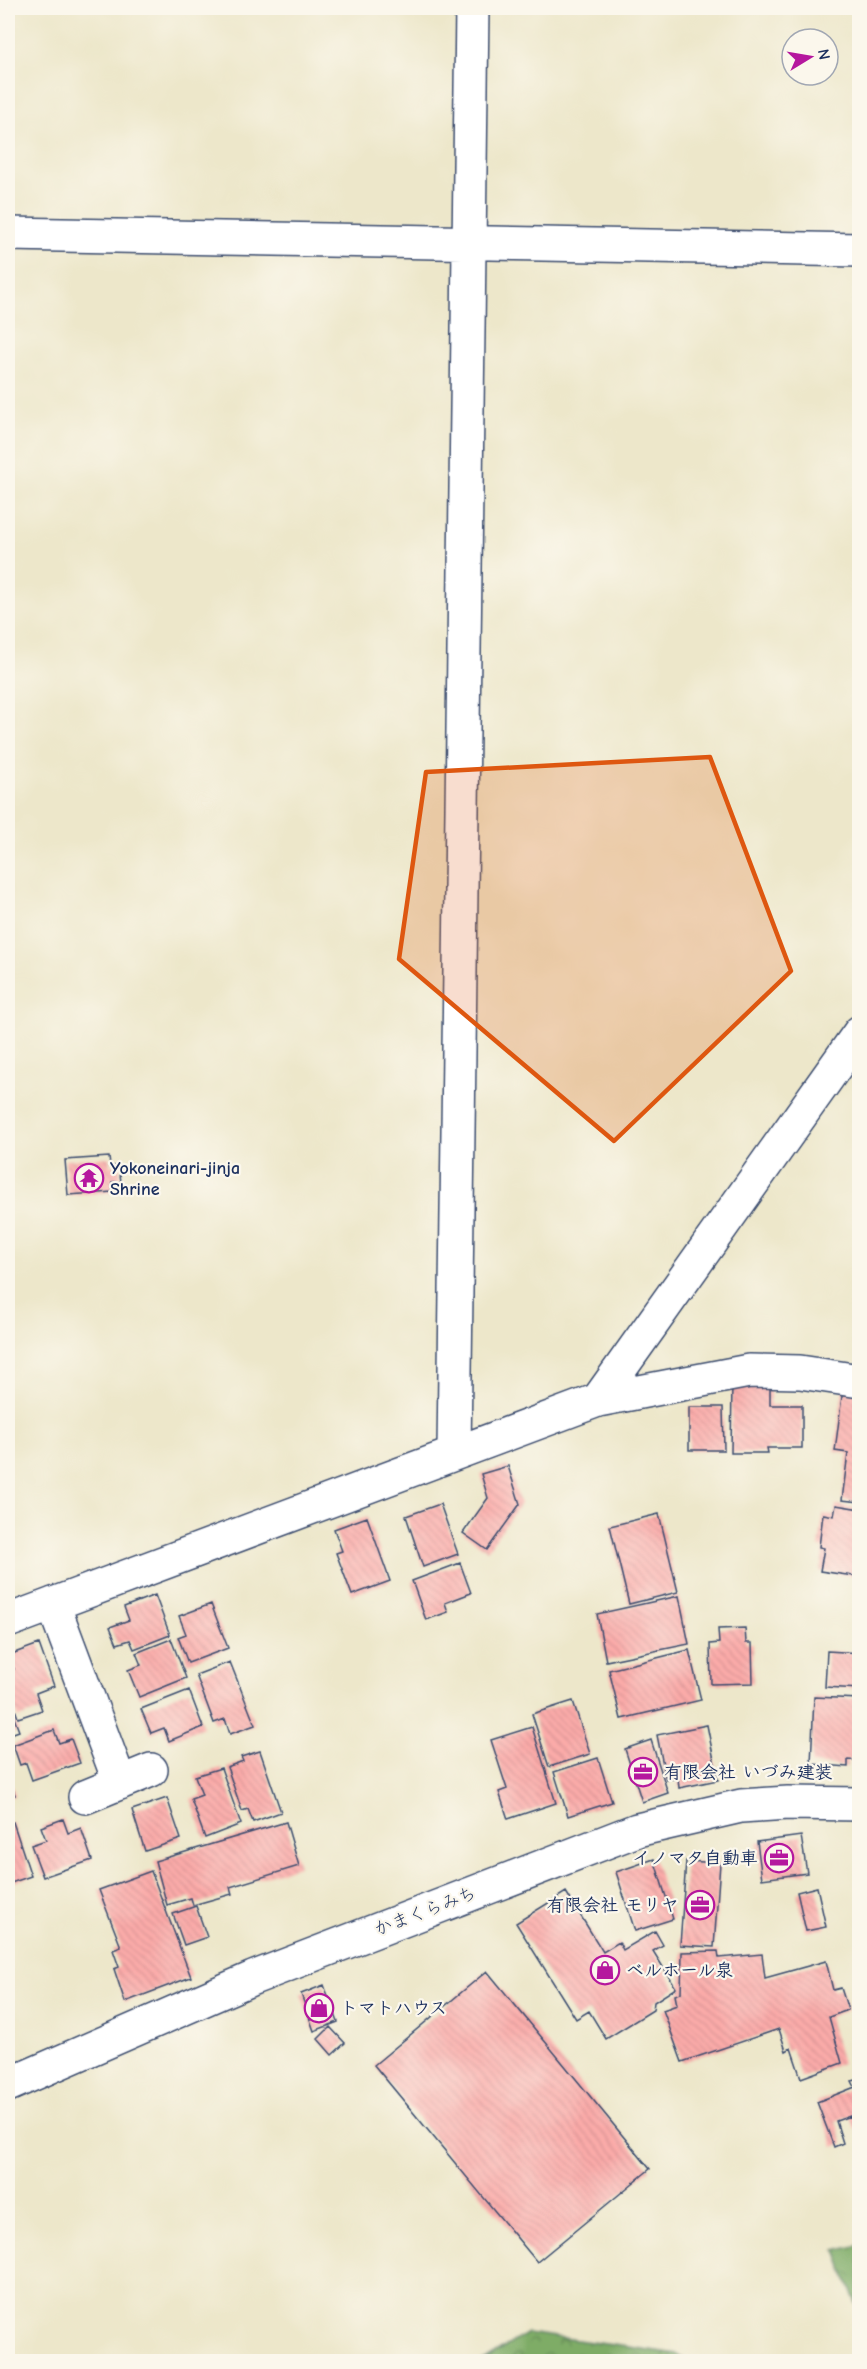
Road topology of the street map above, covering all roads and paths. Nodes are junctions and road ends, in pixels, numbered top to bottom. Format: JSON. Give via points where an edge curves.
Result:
{"nodes":[{"id":1,"x":472,"y":8,"type":"edge"},
{"id":2,"x":8,"y":234,"type":"edge"},
{"id":3,"x":468,"y":244,"type":"junction"},
{"id":4,"x":860,"y":250,"type":"edge"},
{"id":5,"x":860,"y":1032,"type":"edge"},
{"id":6,"x":860,"y":1381,"type":"edge"},
{"id":7,"x":598,"y":1400,"type":"junction"},
{"id":8,"x":454,"y":1452,"type":"junction"},
{"id":9,"x":53,"y":1604,"type":"junction"},
{"id":10,"x":8,"y":1621,"type":"edge"},
{"id":11,"x":151,"y":1770,"type":"dead end"},
{"id":12,"x":120,"y":1783,"type":"junction"},
{"id":13,"x":85,"y":1797,"type":"dead end"},
{"id":14,"x":860,"y":1804,"type":"edge"},
{"id":15,"x":8,"y":2085,"type":"edge"}],
"edges":[{"from":1,"to":3,"type":"street"},
{"from":2,"to":3,"type":"street"},
{"from":3,"to":4,"type":"street"},
{"from":3,"to":8,"type":"street"},
{"from":5,"to":7,"type":"street"},
{"from":6,"to":7,"type":"street","via":[[800,1372],[749,1371]]},
{"from":7,"to":8,"type":"street"},
{"from":8,"to":9,"type":"street"},
{"from":9,"to":10,"type":"street"},
{"from":9,"to":12,"type":"street"},
{"from":11,"to":12,"type":"street"},
{"from":12,"to":13,"type":"street"},
{"from":14,"to":15,"type":"street","name":"かまくらみち","via":[[741,1806],[637,1830],[253,1978]]}]}
